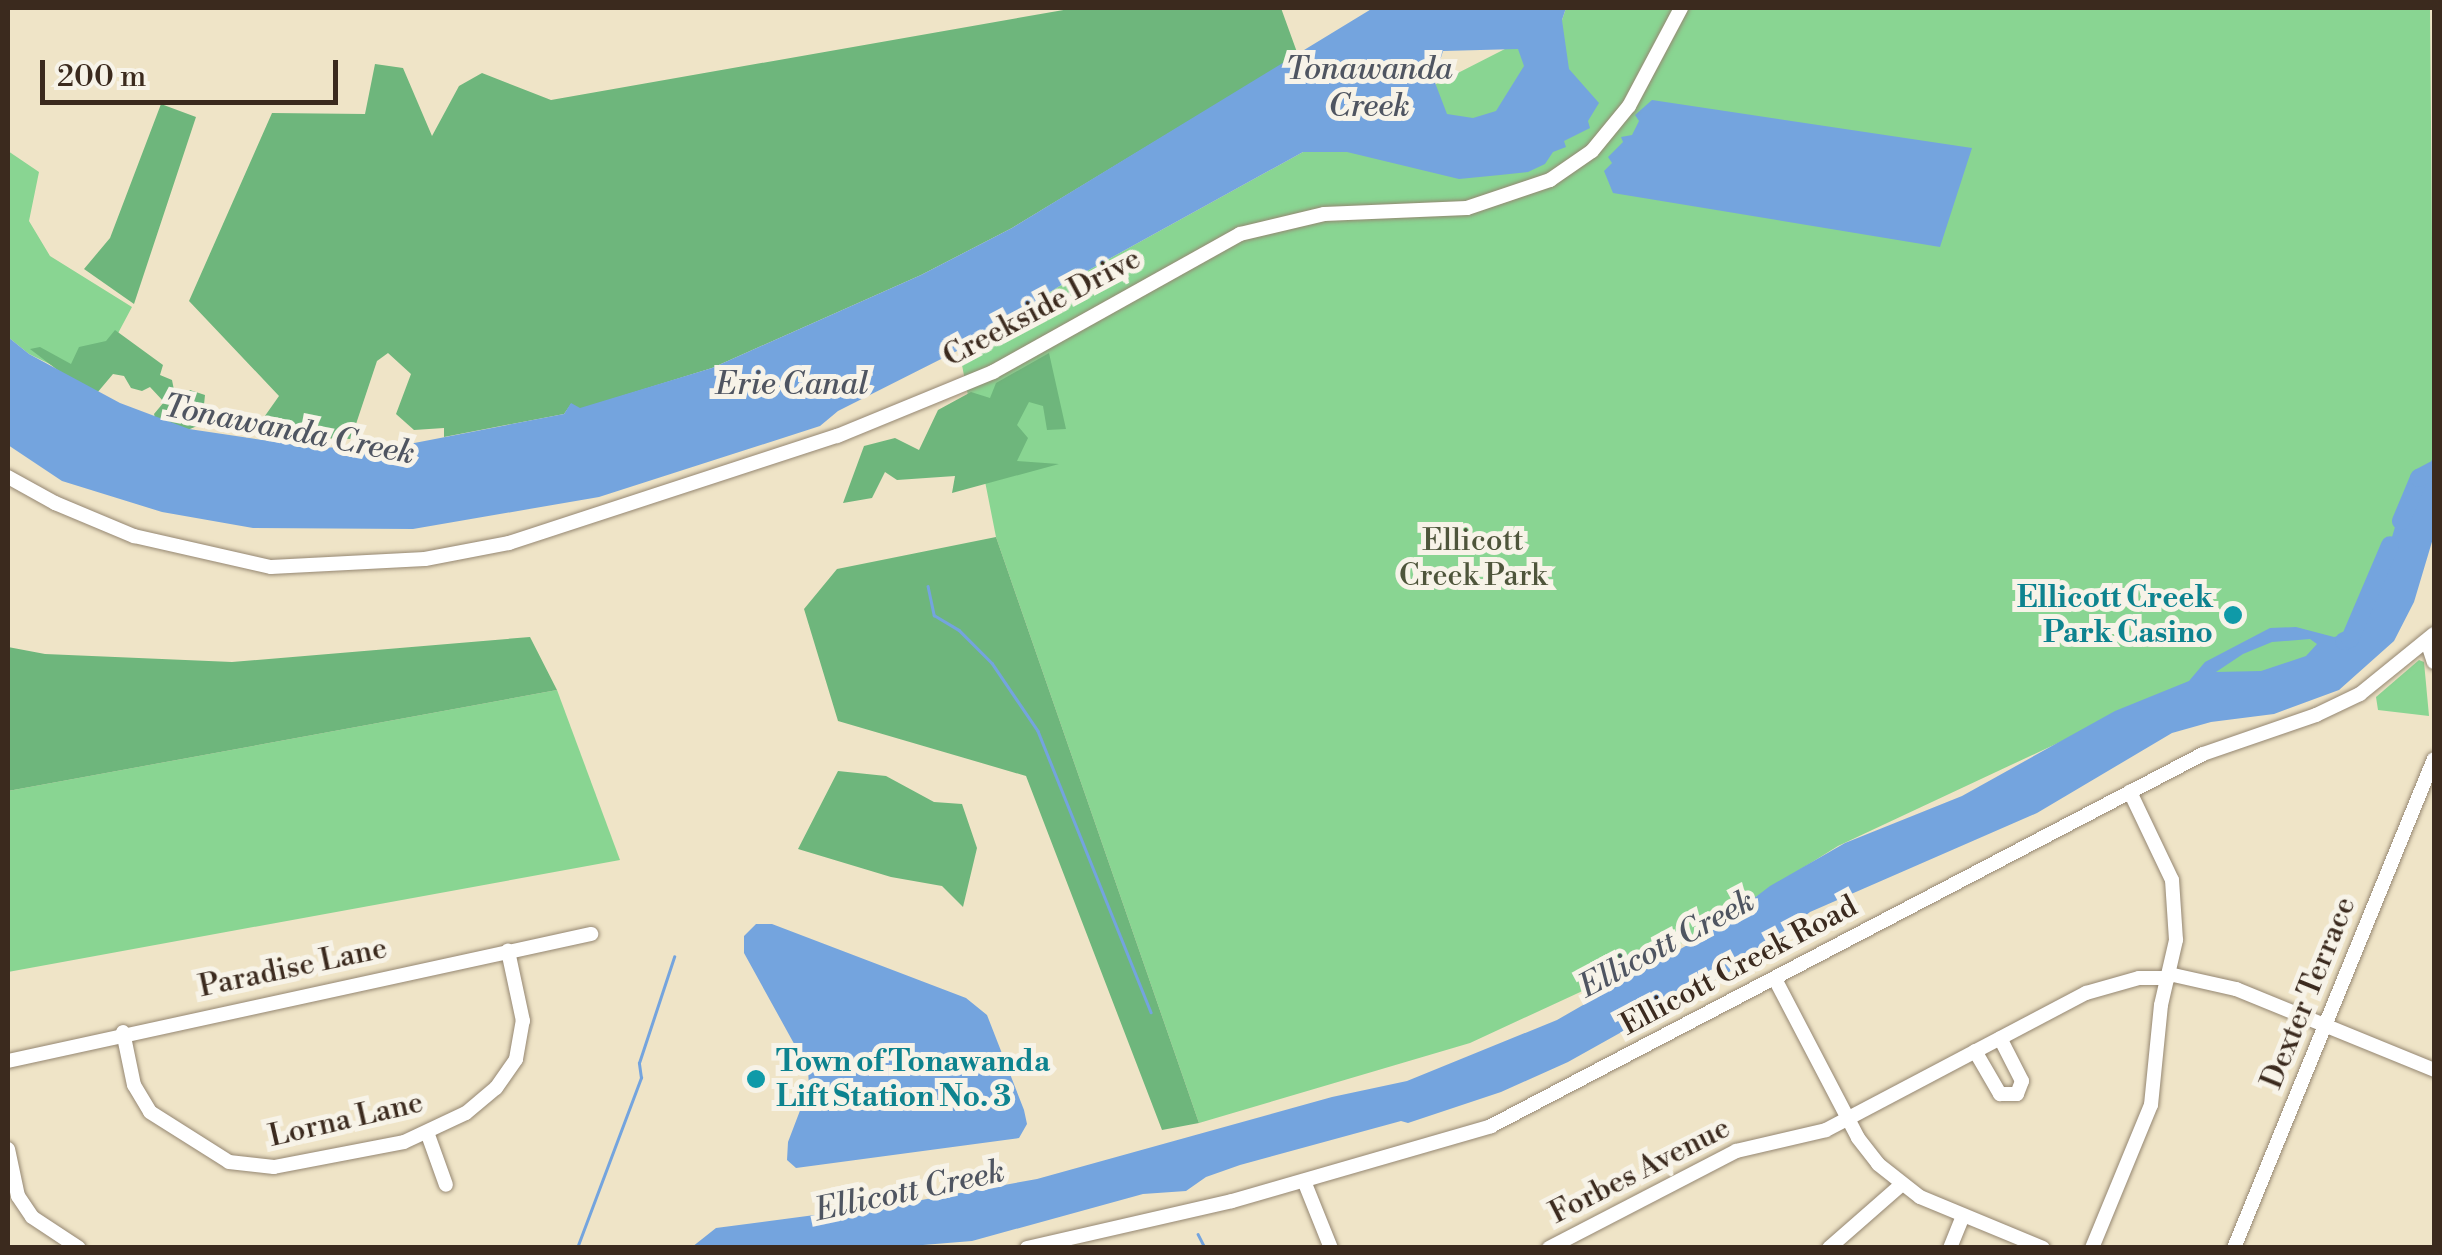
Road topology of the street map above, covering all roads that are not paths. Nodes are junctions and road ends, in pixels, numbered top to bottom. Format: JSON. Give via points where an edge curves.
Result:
{"nodes":[{"id":1,"x":1680,"y":8,"type":"edge"},
{"id":2,"x":8,"y":477,"type":"edge"},
{"id":3,"x":2430,"y":638,"type":"edge"},
{"id":4,"x":2434,"y":662,"type":"edge"},
{"id":5,"x":2434,"y":759,"type":"edge"},
{"id":6,"x":2130,"y":792,"type":"junction"},
{"id":7,"x":590,"y":934,"type":"dead end"},
{"id":8,"x":508,"y":951,"type":"junction"},
{"id":9,"x":2168,"y":976,"type":"junction"},
{"id":10,"x":1775,"y":978,"type":"junction"},
{"id":11,"x":2326,"y":1025,"type":"junction"},
{"id":12,"x":124,"y":1032,"type":"junction"},
{"id":13,"x":2000,"y":1038,"type":"junction"},
{"id":14,"x":1975,"y":1051,"type":"junction"},
{"id":15,"x":8,"y":1061,"type":"edge"},
{"id":16,"x":2434,"y":1070,"type":"edge"},
{"id":17,"x":1847,"y":1119,"type":"junction"},
{"id":18,"x":428,"y":1132,"type":"junction"},
{"id":19,"x":8,"y":1149,"type":"edge"},
{"id":20,"x":1304,"y":1181,"type":"junction"},
{"id":21,"x":1901,"y":1185,"type":"junction"},
{"id":22,"x":446,"y":1186,"type":"dead end"},
{"id":23,"x":1963,"y":1215,"type":"junction"},
{"id":24,"x":1553,"y":1246,"type":"edge"},
{"id":25,"x":78,"y":1248,"type":"edge"},
{"id":26,"x":1027,"y":1248,"type":"edge"},
{"id":27,"x":1331,"y":1248,"type":"edge"},
{"id":28,"x":1830,"y":1248,"type":"edge"},
{"id":29,"x":1950,"y":1248,"type":"edge"},
{"id":30,"x":2042,"y":1248,"type":"edge"},
{"id":31,"x":2092,"y":1248,"type":"edge"},
{"id":32,"x":2234,"y":1248,"type":"edge"}],
"edges":[{"from":1,"to":2,"type":"street","name":"Creekside Drive","via":[[1628,106],[1592,151],[1550,180],[1467,208],[1324,214],[1240,234],[992,372],[837,436],[509,544],[425,559],[271,567],[134,536]]},
{"from":3,"to":4,"type":"street"},
{"from":3,"to":6,"type":"street","name":"Ellicott Creek Road","via":[[2360,694],[2203,754]]},
{"from":5,"to":11,"type":"street","name":"Dexter Terrace"},
{"from":6,"to":9,"type":"street","via":[[2172,880],[2176,929]]},
{"from":6,"to":10,"type":"street","name":"Ellicott Creek Road"},
{"from":7,"to":8,"type":"street","name":"Paradise Lane"},
{"from":8,"to":12,"type":"street","name":"Paradise Lane"},
{"from":8,"to":18,"type":"street","name":"Lorna Lane","via":[[523,1020],[516,1060],[483,1100]]},
{"from":9,"to":11,"type":"street","name":"Forbes Avenue","via":[[2236,989]]},
{"from":9,"to":13,"type":"street","name":"Forbes Avenue","via":[[2103,986]]},
{"from":9,"to":31,"type":"street","via":[[2150,1105]]},
{"from":10,"to":17,"type":"street"},
{"from":10,"to":20,"type":"street","name":"Ellicott Creek Road","via":[[1491,1126]]},
{"from":11,"to":16,"type":"street","name":"Forbes Avenue"},
{"from":11,"to":32,"type":"street","name":"Dexter Terrace"},
{"from":12,"to":15,"type":"street","name":"Paradise Lane"},
{"from":12,"to":18,"type":"street","name":"Lorna Lane","via":[[134,1085],[150,1112],[229,1162],[274,1168]]},
{"from":13,"to":14,"type":"street","name":"Forbes Avenue"},
{"from":13,"to":14,"type":"street","via":[[2022,1082],[2017,1094],[2000,1094]]},
{"from":14,"to":17,"type":"street","name":"Forbes Avenue"},
{"from":17,"to":21,"type":"street","via":[[1870,1156]]},
{"from":17,"to":24,"type":"street","name":"Forbes Avenue","via":[[1808,1136],[1736,1151]]},
{"from":18,"to":22,"type":"street"},
{"from":19,"to":25,"type":"street","via":[[18,1196],[32,1217]]},
{"from":20,"to":26,"type":"street","name":"Ellicott Creek Road"},
{"from":20,"to":27,"type":"street"},
{"from":21,"to":23,"type":"street"},
{"from":21,"to":28,"type":"street"},
{"from":23,"to":29,"type":"street"},
{"from":23,"to":30,"type":"street"}]}
